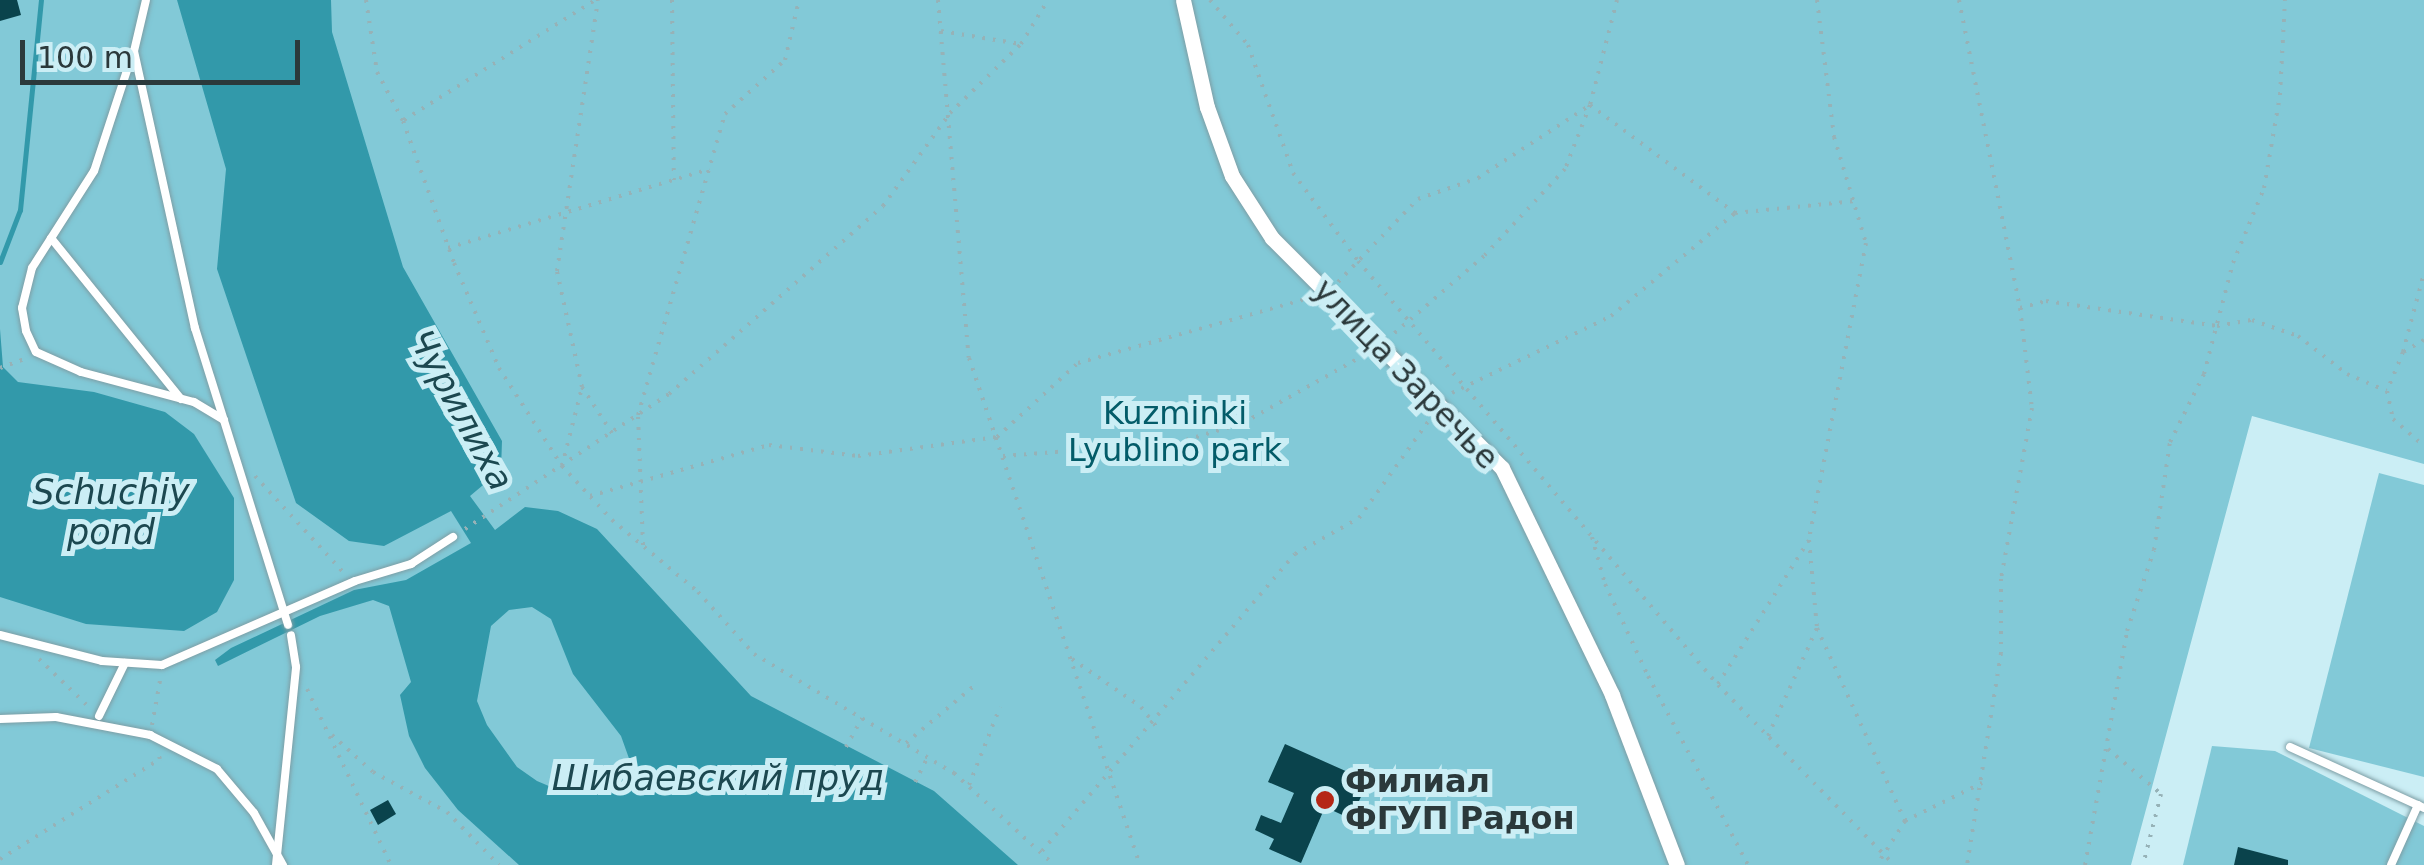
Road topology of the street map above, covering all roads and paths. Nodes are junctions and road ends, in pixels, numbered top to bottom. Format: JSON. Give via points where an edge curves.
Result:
{"nodes":[{"id":1,"x":146,"y":0,"type":"edge"},
{"id":2,"x":366,"y":0,"type":"edge"},
{"id":3,"x":596,"y":0,"type":"edge"},
{"id":4,"x":672,"y":0,"type":"edge"},
{"id":5,"x":799,"y":0,"type":"edge"},
{"id":6,"x":938,"y":0,"type":"edge"},
{"id":7,"x":1048,"y":0,"type":"edge"},
{"id":8,"x":1183,"y":0,"type":"edge"},
{"id":9,"x":1210,"y":0,"type":"edge"},
{"id":10,"x":1617,"y":0,"type":"edge"},
{"id":11,"x":1817,"y":0,"type":"edge"},
{"id":12,"x":1959,"y":0,"type":"edge"},
{"id":13,"x":2285,"y":0,"type":"edge"},
{"id":14,"x":941,"y":30,"type":"junction"},
{"id":15,"x":1020,"y":44,"type":"junction"},
{"id":16,"x":134,"y":51,"type":"junction"},
{"id":17,"x":1590,"y":106,"type":"junction"},
{"id":18,"x":950,"y":113,"type":"junction"},
{"id":19,"x":403,"y":121,"type":"junction"},
{"id":20,"x":709,"y":169,"type":"junction"},
{"id":21,"x":674,"y":180,"type":"junction"},
{"id":22,"x":1855,"y":200,"type":"junction"},
{"id":23,"x":565,"y":212,"type":"junction"},
{"id":24,"x":1736,"y":214,"type":"junction"},
{"id":25,"x":50,"y":238,"type":"junction"},
{"id":26,"x":448,"y":248,"type":"junction"},
{"id":27,"x":1358,"y":261,"type":"junction"},
{"id":28,"x":2424,"y":273,"type":"edge"},
{"id":29,"x":1328,"y":292,"type":"junction"},
{"id":30,"x":2020,"y":308,"type":"junction"},
{"id":31,"x":1408,"y":321,"type":"junction"},
{"id":32,"x":2217,"y":326,"type":"junction"},
{"id":33,"x":2424,"y":340,"type":"edge"},
{"id":34,"x":1382,"y":344,"type":"junction"},
{"id":35,"x":36,"y":352,"type":"junction"},
{"id":36,"x":2404,"y":352,"type":"junction"},
{"id":37,"x":2,"y":368,"type":"edge"},
{"id":38,"x":1466,"y":382,"type":"junction"},
{"id":39,"x":582,"y":387,"type":"junction"},
{"id":40,"x":2387,"y":391,"type":"junction"},
{"id":41,"x":180,"y":398,"type":"junction"},
{"id":42,"x":1442,"y":403,"type":"junction"},
{"id":43,"x":638,"y":415,"type":"junction"},
{"id":44,"x":224,"y":420,"type":"junction"},
{"id":45,"x":612,"y":432,"type":"junction"},
{"id":46,"x":997,"y":436,"type":"junction"},
{"id":47,"x":2424,"y":446,"type":"edge"},
{"id":48,"x":239,"y":455,"type":"junction"},
{"id":49,"x":1004,"y":456,"type":"junction"},
{"id":50,"x":562,"y":466,"type":"junction"},
{"id":51,"x":640,"y":482,"type":"junction"},
{"id":52,"x":590,"y":496,"type":"junction"},
{"id":53,"x":462,"y":530,"type":"dead end"},
{"id":54,"x":1591,"y":532,"type":"junction"},
{"id":55,"x":452,"y":537,"type":"dead end"},
{"id":56,"x":1809,"y":540,"type":"junction"},
{"id":57,"x":643,"y":546,"type":"junction"},
{"id":58,"x":355,"y":581,"type":"junction"},
{"id":59,"x":288,"y":625,"type":"junction"},
{"id":60,"x":1817,"y":628,"type":"junction"},
{"id":61,"x":0,"y":635,"type":"edge"},
{"id":62,"x":21,"y":642,"type":"junction"},
{"id":63,"x":1072,"y":659,"type":"junction"},
{"id":64,"x":125,"y":662,"type":"junction"},
{"id":65,"x":162,"y":665,"type":"junction"},
{"id":66,"x":296,"y":667,"type":"junction"},
{"id":67,"x":974,"y":685,"type":"dead end"},
{"id":68,"x":1718,"y":685,"type":"junction"},
{"id":69,"x":1000,"y":707,"type":"dead end"},
{"id":70,"x":99,"y":716,"type":"joint"},
{"id":71,"x":862,"y":718,"type":"junction"},
{"id":72,"x":0,"y":720,"type":"edge"},
{"id":73,"x":1152,"y":721,"type":"junction"},
{"id":74,"x":1160,"y":731,"type":"dead end"},
{"id":75,"x":328,"y":732,"type":"junction"},
{"id":76,"x":150,"y":735,"type":"junction"},
{"id":77,"x":1768,"y":736,"type":"junction"},
{"id":78,"x":906,"y":743,"type":"junction"},
{"id":79,"x":846,"y":747,"type":"dead end"},
{"id":80,"x":2290,"y":747,"type":"dead end"},
{"id":81,"x":2108,"y":749,"type":"junction"},
{"id":82,"x":928,"y":756,"type":"junction"},
{"id":83,"x":1110,"y":771,"type":"junction"},
{"id":84,"x":915,"y":782,"type":"dead end"},
{"id":85,"x":1984,"y":782,"type":"junction"},
{"id":86,"x":969,"y":786,"type":"junction"},
{"id":87,"x":2421,"y":807,"type":"edge"},
{"id":88,"x":1906,"y":821,"type":"junction"},
{"id":89,"x":1042,"y":851,"type":"junction"},
{"id":90,"x":1884,"y":855,"type":"junction"},
{"id":91,"x":0,"y":860,"type":"edge"},
{"id":92,"x":279,"y":863,"type":"edge"},
{"id":93,"x":391,"y":865,"type":"edge"},
{"id":94,"x":498,"y":865,"type":"edge"},
{"id":95,"x":1054,"y":865,"type":"edge"},
{"id":96,"x":1140,"y":865,"type":"edge"},
{"id":97,"x":1677,"y":865,"type":"edge"},
{"id":98,"x":1748,"y":865,"type":"edge"},
{"id":99,"x":1877,"y":865,"type":"edge"},
{"id":100,"x":1894,"y":865,"type":"edge"},
{"id":101,"x":1966,"y":865,"type":"edge"},
{"id":102,"x":2086,"y":865,"type":"edge"},
{"id":103,"x":2143,"y":865,"type":"edge"},
{"id":104,"x":2391,"y":865,"type":"edge"}],
"edges":[{"from":1,"to":16,"type":"lane"},
{"from":2,"to":19,"type":"path","via":[[377,72]]},
{"from":3,"to":19,"type":"path"},
{"from":3,"to":23,"type":"path"},
{"from":4,"to":21,"type":"path"},
{"from":5,"to":20,"type":"path","via":[[785,60],[725,114]]},
{"from":6,"to":14,"type":"path"},
{"from":7,"to":15,"type":"path"},
{"from":8,"to":29,"type":"street","name":"улица Заречье","via":[[1207,106],[1232,176],[1272,238]]},
{"from":9,"to":27,"type":"path","via":[[1248,45],[1294,173]]},
{"from":10,"to":17,"type":"path"},
{"from":11,"to":22,"type":"path","via":[[1834,138]]},
{"from":12,"to":30,"type":"path"},
{"from":13,"to":32,"type":"path","via":[[2280,95],[2264,188],[2232,263]]},
{"from":14,"to":15,"type":"path"},
{"from":14,"to":18,"type":"path"},
{"from":15,"to":18,"type":"path"},
{"from":16,"to":25,"type":"lane","via":[[99,158]]},
{"from":16,"to":44,"type":"lane","via":[[195,328]]},
{"from":17,"to":24,"type":"path"},
{"from":17,"to":27,"type":"path","via":[[1478,178],[1418,199]]},
{"from":17,"to":31,"type":"path","via":[[1564,169],[1484,256]]},
{"from":18,"to":43,"type":"path","via":[[882,206]]},
{"from":18,"to":46,"type":"path","via":[[969,358]]},
{"from":19,"to":26,"type":"path"},
{"from":20,"to":21,"type":"path"},
{"from":20,"to":43,"type":"path"},
{"from":21,"to":23,"type":"path"},
{"from":22,"to":24,"type":"path"},
{"from":22,"to":56,"type":"path","via":[[1866,243]]},
{"from":23,"to":26,"type":"path"},
{"from":23,"to":39,"type":"path","via":[[557,271]]},
{"from":24,"to":38,"type":"path","via":[[1611,316]]},
{"from":25,"to":35,"type":"lane","via":[[32,268],[22,308]]},
{"from":25,"to":41,"type":"lane"},
{"from":26,"to":50,"type":"path","via":[[500,368]]},
{"from":27,"to":29,"type":"path"},
{"from":27,"to":31,"type":"path"},
{"from":28,"to":36,"type":"path"},
{"from":29,"to":34,"type":"street","name":"улица Заречье"},
{"from":29,"to":46,"type":"path","via":[[1078,363]]},
{"from":30,"to":32,"type":"path","via":[[2046,301]]},
{"from":30,"to":85,"type":"path","via":[[2032,408],[2001,579],[2001,653]]},
{"from":31,"to":34,"type":"path"},
{"from":31,"to":38,"type":"path"},
{"from":32,"to":40,"type":"path","via":[[2252,320],[2298,336],[2347,374]]},
{"from":32,"to":81,"type":"path","via":[[2204,374],[2170,442],[2154,550],[2126,631]]},
{"from":33,"to":36,"type":"path"},
{"from":34,"to":42,"type":"street","name":"улица Заречье"},
{"from":34,"to":49,"type":"path","via":[[1243,423],[1176,443]]},
{"from":35,"to":37,"type":"path"},
{"from":35,"to":41,"type":"lane","via":[[81,372]]},
{"from":36,"to":40,"type":"path"},
{"from":38,"to":42,"type":"path"},
{"from":38,"to":54,"type":"path"},
{"from":39,"to":45,"type":"path"},
{"from":39,"to":50,"type":"path"},
{"from":40,"to":47,"type":"path","via":[[2393,419]]},
{"from":41,"to":44,"type":"lane"},
{"from":42,"to":73,"type":"path","via":[[1360,518],[1295,554]]},
{"from":42,"to":97,"type":"street","name":"улица Заречье","via":[[1502,468],[1612,695]]},
{"from":43,"to":45,"type":"path"},
{"from":43,"to":51,"type":"path"},
{"from":44,"to":48,"type":"lane"},
{"from":45,"to":50,"type":"path"},
{"from":46,"to":49,"type":"path"},
{"from":46,"to":51,"type":"path","via":[[858,456],[768,445]]},
{"from":48,"to":58,"type":"path"},
{"from":48,"to":59,"type":"lane"},
{"from":49,"to":63,"type":"path"},
{"from":50,"to":52,"type":"path"},
{"from":50,"to":53,"type":"path"},
{"from":51,"to":52,"type":"path"},
{"from":51,"to":57,"type":"path"},
{"from":52,"to":57,"type":"path"},
{"from":54,"to":68,"type":"path"},
{"from":54,"to":98,"type":"path","via":[[1605,584],[1640,660]]},
{"from":55,"to":58,"type":"lane","via":[[411,564]]},
{"from":56,"to":60,"type":"path"},
{"from":56,"to":68,"type":"path"},
{"from":57,"to":71,"type":"path","via":[[698,592],[754,654]]},
{"from":58,"to":59,"type":"lane"},
{"from":59,"to":65,"type":"lane"},
{"from":59,"to":66,"type":"lane"},
{"from":60,"to":77,"type":"path"},
{"from":60,"to":88,"type":"path"},
{"from":61,"to":62,"type":"lane"},
{"from":62,"to":64,"type":"lane"},
{"from":62,"to":70,"type":"path"},
{"from":63,"to":73,"type":"path"},
{"from":63,"to":83,"type":"path"},
{"from":64,"to":65,"type":"lane"},
{"from":64,"to":70,"type":"lane"},
{"from":65,"to":76,"type":"path"},
{"from":66,"to":75,"type":"path"},
{"from":66,"to":92,"type":"lane"},
{"from":67,"to":78,"type":"path"},
{"from":68,"to":77,"type":"path"},
{"from":69,"to":86,"type":"path"},
{"from":71,"to":78,"type":"path"},
{"from":71,"to":79,"type":"path"},
{"from":72,"to":76,"type":"lane","via":[[56,717]]},
{"from":73,"to":74,"type":"path"},
{"from":73,"to":83,"type":"path"},
{"from":75,"to":93,"type":"path"},
{"from":75,"to":94,"type":"path","via":[[373,772],[447,812]]},
{"from":76,"to":91,"type":"path","via":[[160,759]]},
{"from":76,"to":92,"type":"lane","via":[[217,768],[254,814]]},
{"from":77,"to":90,"type":"path"},
{"from":78,"to":82,"type":"path"},
{"from":80,"to":87,"type":"lane"},
{"from":81,"to":102,"type":"path","via":[[2092,806]]},
{"from":81,"to":103,"type":"path","via":[[2162,794]]},
{"from":82,"to":84,"type":"path"},
{"from":82,"to":86,"type":"path"},
{"from":83,"to":89,"type":"path"},
{"from":83,"to":96,"type":"path"},
{"from":85,"to":88,"type":"path"},
{"from":85,"to":101,"type":"path"},
{"from":86,"to":89,"type":"path"},
{"from":87,"to":104,"type":"lane"},
{"from":88,"to":90,"type":"path"},
{"from":89,"to":95,"type":"path"},
{"from":90,"to":99,"type":"path"},
{"from":90,"to":100,"type":"path"}]}
